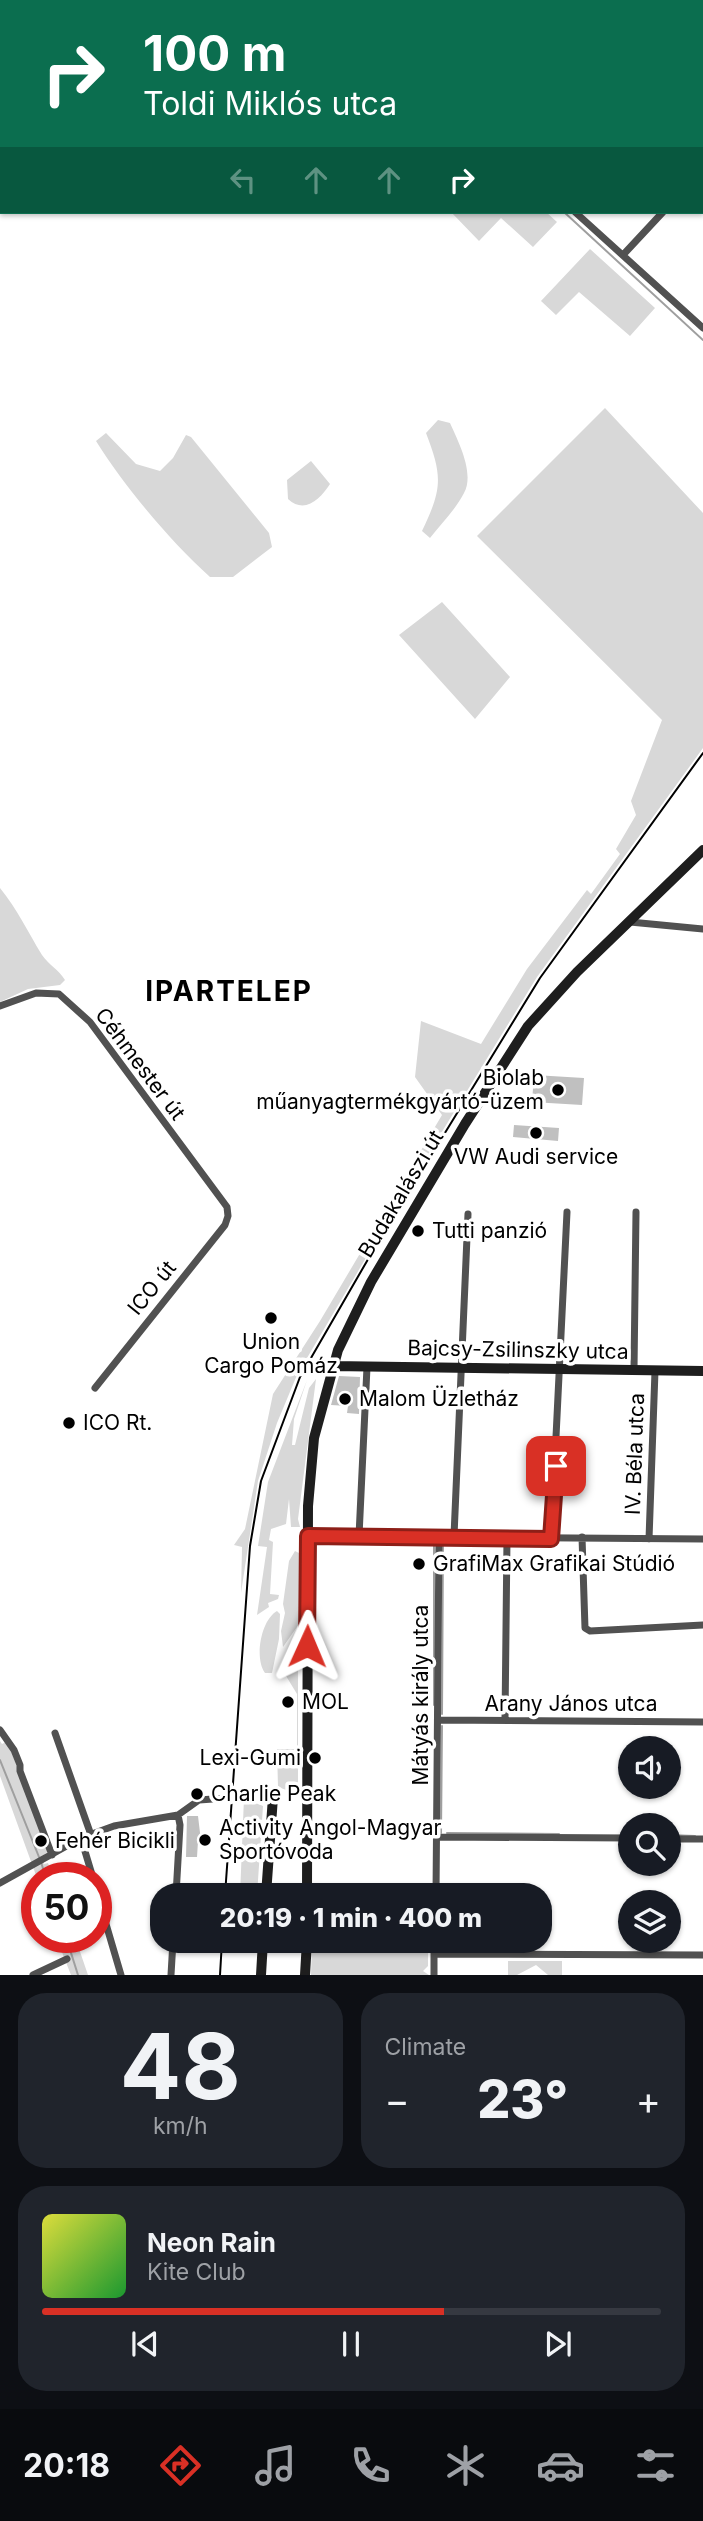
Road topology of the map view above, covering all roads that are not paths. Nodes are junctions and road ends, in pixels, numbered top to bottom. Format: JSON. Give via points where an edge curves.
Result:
{"nodes":[{"id":1,"x":577,"y":214,"type":"edge"},
{"id":2,"x":661,"y":214,"type":"edge"},
{"id":3,"x":623,"y":256,"type":"junction"},
{"id":4,"x":703,"y":328,"type":"edge"},
{"id":5,"x":703,"y":850,"type":"edge"},
{"id":6,"x":630,"y":922,"type":"junction"},
{"id":7,"x":703,"y":929,"type":"edge"},
{"id":8,"x":0,"y":1006,"type":"edge"},
{"id":9,"x":226,"y":1207,"type":"joint"},
{"id":10,"x":566,"y":1212,"type":"dead end"},
{"id":11,"x":636,"y":1212,"type":"dead end"},
{"id":12,"x":468,"y":1214,"type":"dead end"},
{"id":13,"x":332,"y":1367,"type":"junction"},
{"id":14,"x":367,"y":1367,"type":"junction"},
{"id":15,"x":462,"y":1368,"type":"junction"},
{"id":16,"x":561,"y":1368,"type":"junction"},
{"id":17,"x":634,"y":1370,"type":"junction"},
{"id":18,"x":655,"y":1371,"type":"junction"},
{"id":19,"x":703,"y":1371,"type":"edge"},
{"id":20,"x":95,"y":1388,"type":"dead end"},
{"id":21,"x":308,"y":1536,"type":"junction"},
{"id":22,"x":359,"y":1536,"type":"junction"},
{"id":23,"x":439,"y":1536,"type":"junction"},
{"id":24,"x":454,"y":1536,"type":"junction"},
{"id":25,"x":582,"y":1537,"type":"junction"},
{"id":26,"x":507,"y":1538,"type":"junction"},
{"id":27,"x":551,"y":1539,"type":"junction"},
{"id":28,"x":649,"y":1539,"type":"junction"},
{"id":29,"x":703,"y":1539,"type":"edge"},
{"id":30,"x":703,"y":1625,"type":"edge"},
{"id":31,"x":438,"y":1720,"type":"junction"},
{"id":32,"x":505,"y":1720,"type":"junction"},
{"id":33,"x":703,"y":1722,"type":"edge"},
{"id":34,"x":0,"y":1730,"type":"edge"},
{"id":35,"x":55,"y":1732,"type":"dead end"},
{"id":36,"x":273,"y":1797,"type":"dead end"},
{"id":37,"x":227,"y":1798,"type":"dead end"},
{"id":38,"x":178,"y":1815,"type":"junction"},
{"id":39,"x":91,"y":1835,"type":"junction"},
{"id":40,"x":438,"y":1837,"type":"junction"},
{"id":41,"x":81,"y":1838,"type":"junction"},
{"id":42,"x":618,"y":1839,"type":"edge"},
{"id":43,"x":681,"y":1839,"type":"edge"},
{"id":44,"x":703,"y":1839,"type":"edge"},
{"id":45,"x":52,"y":1855,"type":"junction"},
{"id":46,"x":88,"y":1862,"type":"edge"},
{"id":47,"x":0,"y":1882,"type":"edge"},
{"id":48,"x":177,"y":1883,"type":"edge"},
{"id":49,"x":267,"y":1883,"type":"edge"},
{"id":50,"x":307,"y":1883,"type":"edge"},
{"id":51,"x":436,"y":1883,"type":"edge"},
{"id":52,"x":112,"y":1944,"type":"edge"},
{"id":53,"x":172,"y":1953,"type":"edge"},
{"id":54,"x":262,"y":1953,"type":"edge"},
{"id":55,"x":306,"y":1953,"type":"edge"},
{"id":56,"x":434,"y":1954,"type":"joint"},
{"id":57,"x":703,"y":1955,"type":"edge"},
{"id":58,"x":67,"y":1959,"type":"dead end"},
{"id":59,"x":33,"y":1975,"type":"edge"},
{"id":60,"x":121,"y":1975,"type":"edge"},
{"id":61,"x":171,"y":1975,"type":"edge"},
{"id":62,"x":261,"y":1975,"type":"edge"},
{"id":63,"x":305,"y":1975,"type":"edge"},
{"id":64,"x":434,"y":1975,"type":"edge"}],
"edges":[{"from":1,"to":3,"type":"street"},
{"from":2,"to":3,"type":"street"},
{"from":3,"to":4,"type":"street"},
{"from":5,"to":6,"type":"main road","name":"Budakalászi út"},
{"from":6,"to":7,"type":"street"},
{"from":6,"to":13,"type":"main road","name":"Budakalászi út","via":[[549,1001],[509,1053],[371,1282]]},
{"from":8,"to":9,"type":"street","name":"Céhmester út","via":[[36,993],[63,996],[90,1022]]},
{"from":9,"to":20,"type":"street","name":"ICO út","via":[[225,1225]]},
{"from":10,"to":16,"type":"street"},
{"from":11,"to":17,"type":"street","name":"IV. Béla utca"},
{"from":12,"to":15,"type":"street"},
{"from":13,"to":14,"type":"main road","name":"Bajcsy-Zsilinszky utca"},
{"from":13,"to":21,"type":"main road","name":"Budakalászi út","via":[[311,1464]]},
{"from":14,"to":15,"type":"main road","name":"Bajcsy-Zsilinszky utca"},
{"from":14,"to":22,"type":"street"},
{"from":15,"to":16,"type":"main road","name":"Bajcsy-Zsilinszky utca"},
{"from":15,"to":24,"type":"street"},
{"from":16,"to":17,"type":"main road","name":"Bajcsy-Zsilinszky utca"},
{"from":16,"to":27,"type":"street"},
{"from":17,"to":18,"type":"main road","name":"Bajcsy-Zsilinszky utca"},
{"from":18,"to":19,"type":"main road","name":"Bajcsy-Zsilinszky utca"},
{"from":18,"to":28,"type":"street","name":"IV. Béla utca"},
{"from":21,"to":22,"type":"street"},
{"from":21,"to":50,"type":"main road","name":"Budakalászi út"},
{"from":22,"to":23,"type":"street"},
{"from":23,"to":24,"type":"street"},
{"from":23,"to":31,"type":"street","name":"Mátyás király utca"},
{"from":24,"to":26,"type":"street"},
{"from":25,"to":27,"type":"street"},
{"from":25,"to":28,"type":"street"},
{"from":25,"to":30,"type":"street","via":[[585,1628]]},
{"from":26,"to":27,"type":"street"},
{"from":26,"to":32,"type":"street"},
{"from":28,"to":29,"type":"street"},
{"from":31,"to":32,"type":"street","name":"Arany János utca"},
{"from":31,"to":40,"type":"street","name":"Mátyás király utca"},
{"from":32,"to":33,"type":"street","name":"Arany János utca"},
{"from":34,"to":45,"type":"street","via":[[20,1765]]},
{"from":35,"to":39,"type":"street"},
{"from":36,"to":49,"type":"main road"},
{"from":37,"to":38,"type":"street","via":[[199,1800]]},
{"from":38,"to":39,"type":"street"},
{"from":38,"to":48,"type":"street"},
{"from":39,"to":41,"type":"street"},
{"from":40,"to":42,"type":"street"},
{"from":40,"to":51,"type":"street","name":"Mátyás király utca"},
{"from":41,"to":45,"type":"street"},
{"from":41,"to":46,"type":"street"},
{"from":43,"to":44,"type":"street"},
{"from":45,"to":47,"type":"street"},
{"from":52,"to":60,"type":"street"},
{"from":53,"to":61,"type":"street"},
{"from":54,"to":62,"type":"main road"},
{"from":55,"to":63,"type":"main road"},
{"from":56,"to":57,"type":"street"},
{"from":56,"to":64,"type":"street"},
{"from":58,"to":59,"type":"street"}]}
